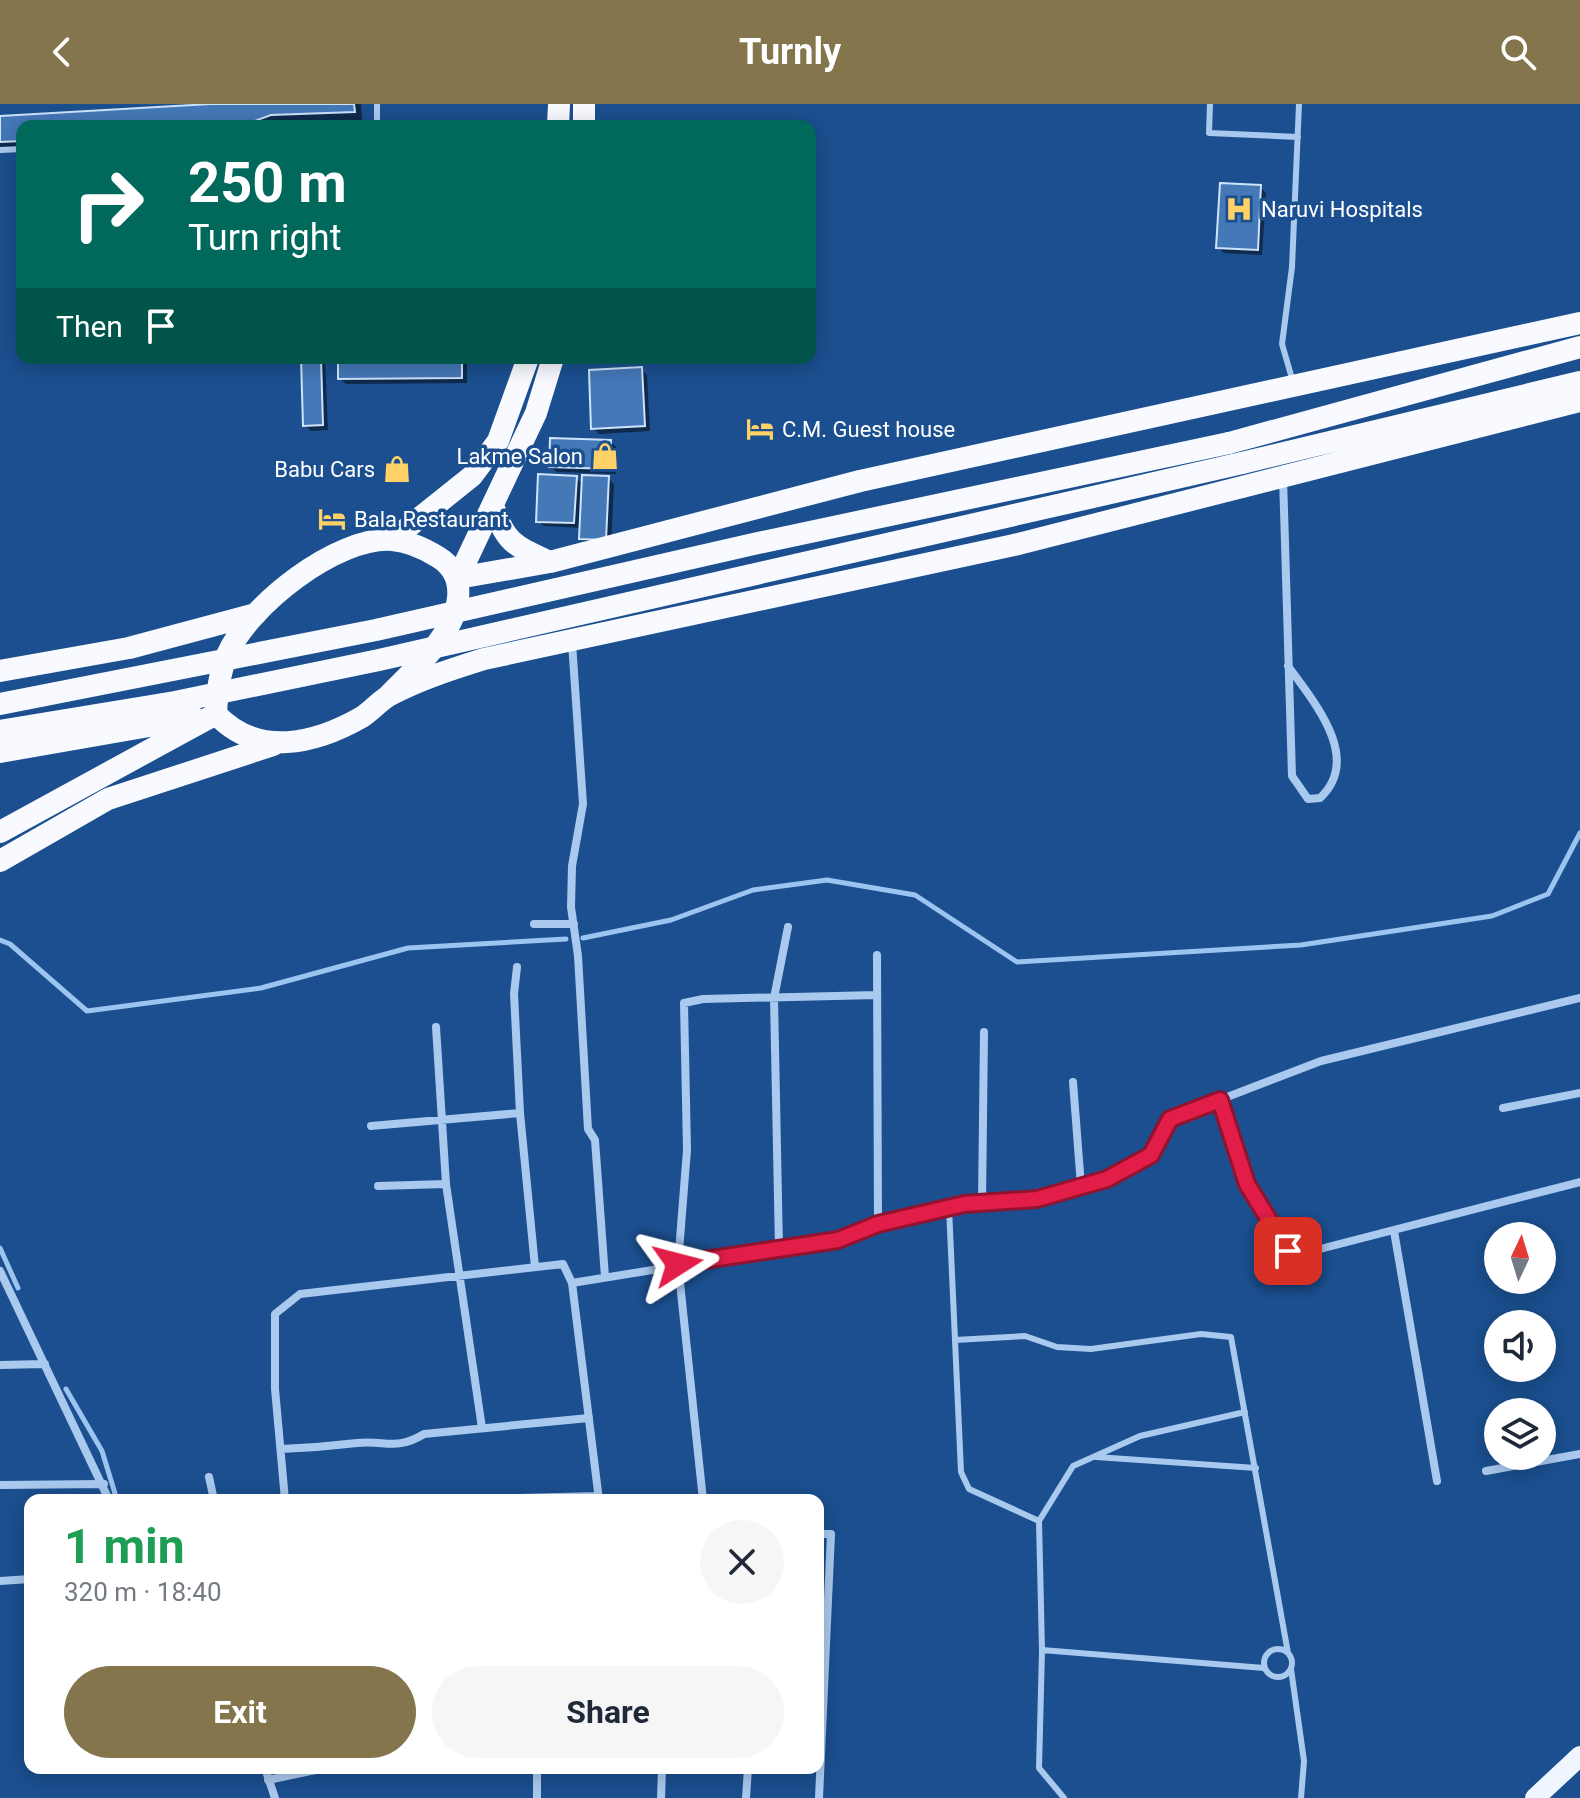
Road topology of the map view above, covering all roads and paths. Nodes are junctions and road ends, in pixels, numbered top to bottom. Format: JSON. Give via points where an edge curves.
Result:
{"nodes":[{"id":1,"x":1210,"y":104,"type":"edge"},
{"id":2,"x":1299,"y":104,"type":"edge"},
{"id":3,"x":1298,"y":137,"type":"junction"},
{"id":4,"x":1580,"y":323,"type":"edge"},
{"id":5,"x":1580,"y":347,"type":"edge"},
{"id":6,"x":526,"y":364,"type":"edge"},
{"id":7,"x":551,"y":364,"type":"edge"},
{"id":8,"x":1580,"y":382,"type":"edge"},
{"id":9,"x":1294,"y":386,"type":"junction"},
{"id":10,"x":1580,"y":401,"type":"edge"},
{"id":11,"x":1283,"y":476,"type":"junction"},
{"id":12,"x":493,"y":505,"type":"junction"},
{"id":13,"x":392,"y":540,"type":"junction"},
{"id":14,"x":550,"y":562,"type":"junction"},
{"id":15,"x":458,"y":578,"type":"junction"},
{"id":16,"x":257,"y":614,"type":"junction"},
{"id":17,"x":571,"y":638,"type":"junction"},
{"id":18,"x":57,"y":661,"type":"junction"},
{"id":19,"x":0,"y":664,"type":"edge"},
{"id":20,"x":1288,"y":666,"type":"junction"},
{"id":21,"x":0,"y":671,"type":"edge"},
{"id":22,"x":388,"y":696,"type":"junction"},
{"id":23,"x":0,"y":704,"type":"edge"},
{"id":24,"x":216,"y":714,"type":"junction"},
{"id":25,"x":0,"y":731,"type":"edge"},
{"id":26,"x":274,"y":744,"type":"junction"},
{"id":27,"x":0,"y":752,"type":"edge"},
{"id":28,"x":0,"y":832,"type":"edge"},
{"id":29,"x":0,"y":861,"type":"edge"},
{"id":30,"x":534,"y":924,"type":"dead end"},
{"id":31,"x":574,"y":924,"type":"junction"},
{"id":32,"x":788,"y":927,"type":"dead end"},
{"id":33,"x":877,"y":955,"type":"dead end"},
{"id":34,"x":517,"y":967,"type":"dead end"},
{"id":35,"x":877,"y":995,"type":"junction"},
{"id":36,"x":774,"y":998,"type":"junction"},
{"id":37,"x":1580,"y":998,"type":"edge"},
{"id":38,"x":436,"y":1027,"type":"dead end"},
{"id":39,"x":984,"y":1032,"type":"dead end"},
{"id":40,"x":1073,"y":1082,"type":"dead end"},
{"id":41,"x":1580,"y":1093,"type":"edge"},
{"id":42,"x":1220,"y":1100,"type":"junction"},
{"id":43,"x":1503,"y":1108,"type":"dead end"},
{"id":44,"x":520,"y":1113,"type":"junction"},
{"id":45,"x":441,"y":1119,"type":"junction"},
{"id":46,"x":371,"y":1126,"type":"dead end"},
{"id":47,"x":1580,"y":1182,"type":"edge"},
{"id":48,"x":446,"y":1184,"type":"junction"},
{"id":49,"x":378,"y":1186,"type":"dead end"},
{"id":50,"x":1081,"y":1186,"type":"junction"},
{"id":51,"x":982,"y":1203,"type":"junction"},
{"id":52,"x":949,"y":1208,"type":"junction"},
{"id":53,"x":878,"y":1224,"type":"junction"},
{"id":54,"x":1394,"y":1231,"type":"junction"},
{"id":55,"x":779,"y":1249,"type":"junction"},
{"id":56,"x":678,"y":1264,"type":"junction"},
{"id":57,"x":535,"y":1267,"type":"junction"},
{"id":58,"x":1,"y":1274,"type":"edge"},
{"id":59,"x":457,"y":1276,"type":"junction"},
{"id":60,"x":605,"y":1277,"type":"junction"},
{"id":61,"x":572,"y":1283,"type":"junction"},
{"id":62,"x":955,"y":1340,"type":"junction"},
{"id":63,"x":45,"y":1364,"type":"junction"},
{"id":64,"x":0,"y":1365,"type":"edge"},
{"id":65,"x":1245,"y":1412,"type":"junction"},
{"id":66,"x":589,"y":1418,"type":"junction"},
{"id":67,"x":482,"y":1428,"type":"junction"},
{"id":68,"x":281,"y":1449,"type":"junction"},
{"id":69,"x":1580,"y":1454,"type":"edge"},
{"id":70,"x":1093,"y":1456,"type":"junction"},
{"id":71,"x":1256,"y":1468,"type":"junction"},
{"id":72,"x":1486,"y":1471,"type":"dead end"},
{"id":73,"x":209,"y":1477,"type":"dead end"},
{"id":74,"x":1437,"y":1481,"type":"dead end"},
{"id":75,"x":104,"y":1484,"type":"junction"},
{"id":76,"x":0,"y":1485,"type":"edge"},
{"id":77,"x":107,"y":1494,"type":"edge"},
{"id":78,"x":213,"y":1494,"type":"edge"},
{"id":79,"x":285,"y":1494,"type":"edge"},
{"id":80,"x":598,"y":1494,"type":"edge"},
{"id":81,"x":702,"y":1494,"type":"edge"},
{"id":82,"x":1039,"y":1521,"type":"junction"},
{"id":83,"x":824,"y":1534,"type":"edge"},
{"id":84,"x":24,"y":1579,"type":"edge"},
{"id":85,"x":0,"y":1581,"type":"edge"},
{"id":86,"x":1042,"y":1650,"type":"junction"},
{"id":87,"x":1288,"y":1653,"type":"junction"},
{"id":88,"x":1264,"y":1668,"type":"junction"},
{"id":89,"x":1291,"y":1669,"type":"junction"},
{"id":90,"x":824,"y":1688,"type":"edge"},
{"id":91,"x":1580,"y":1756,"type":"edge"},
{"id":92,"x":266,"y":1774,"type":"edge"},
{"id":93,"x":296,"y":1774,"type":"edge"},
{"id":94,"x":537,"y":1774,"type":"edge"},
{"id":95,"x":662,"y":1774,"type":"edge"},
{"id":96,"x":748,"y":1774,"type":"edge"},
{"id":97,"x":820,"y":1774,"type":"edge"},
{"id":98,"x":268,"y":1780,"type":"junction"},
{"id":99,"x":275,"y":1798,"type":"edge"},
{"id":100,"x":537,"y":1798,"type":"edge"},
{"id":101,"x":661,"y":1798,"type":"edge"},
{"id":102,"x":746,"y":1798,"type":"edge"},
{"id":103,"x":819,"y":1798,"type":"edge"},
{"id":104,"x":1064,"y":1798,"type":"edge"},
{"id":105,"x":1301,"y":1798,"type":"edge"},
{"id":106,"x":1535,"y":1798,"type":"edge"}],
"edges":[{"from":1,"to":3,"type":"lane","via":[[1209,133]]},
{"from":2,"to":3,"type":"lane"},
{"from":3,"to":9,"type":"lane","via":[[1292,267],[1282,344]]},
{"from":4,"to":9,"type":"highway"},
{"from":5,"to":23,"type":"highway","bridge":true,"via":[[1229,443],[376,630]]},
{"from":6,"to":13,"type":"highway","via":[[498,441],[472,476]]},
{"from":7,"to":12,"type":"highway","via":[[536,413]]},
{"from":8,"to":25,"type":"highway","bridge":true,"via":[[1044,511],[363,663]]},
{"from":9,"to":14,"type":"highway","via":[[860,481]]},
{"from":10,"to":11,"type":"highway"},
{"from":11,"to":17,"type":"highway","via":[[1014,545]]},
{"from":11,"to":20,"type":"street"},
{"from":12,"to":14,"type":"highway","via":[[509,540]]},
{"from":12,"to":15,"type":"highway"},
{"from":13,"to":15,"type":"highway","via":[[426,550]]},
{"from":13,"to":16,"type":"highway","via":[[329,557]]},
{"from":14,"to":15,"type":"highway"},
{"from":15,"to":22,"type":"highway","via":[[458,599],[449,623]]},
{"from":16,"to":18,"type":"highway"},
{"from":16,"to":24,"type":"highway","via":[[228,653]]},
{"from":17,"to":22,"type":"highway","via":[[439,673]]},
{"from":17,"to":31,"type":"street","via":[[583,804],[572,866]]},
{"from":18,"to":19,"type":"highway"},
{"from":18,"to":21,"type":"highway"},
{"from":20,"to":20,"type":"street","via":[[1292,776],[1308,799],[1320,798],[1331,788],[1336,767],[1330,727]]},
{"from":22,"to":26,"type":"highway","via":[[364,716],[319,736]]},
{"from":24,"to":26,"type":"highway","via":[[230,730]]},
{"from":24,"to":27,"type":"highway"},
{"from":24,"to":28,"type":"highway"},
{"from":26,"to":29,"type":"highway","via":[[108,799]]},
{"from":30,"to":31,"type":"street"},
{"from":31,"to":60,"type":"street"},
{"from":32,"to":36,"type":"street"},
{"from":33,"to":35,"type":"street"},
{"from":34,"to":44,"type":"street"},
{"from":35,"to":36,"type":"street"},
{"from":35,"to":53,"type":"street"},
{"from":36,"to":55,"type":"street"},
{"from":36,"to":56,"type":"street","via":[[684,1003],[687,1150]]},
{"from":37,"to":42,"type":"street","via":[[1321,1061]]},
{"from":38,"to":45,"type":"street"},
{"from":39,"to":51,"type":"street"},
{"from":40,"to":50,"type":"street"},
{"from":41,"to":43,"type":"street"},
{"from":42,"to":50,"type":"street","via":[[1170,1119],[1151,1155],[1107,1179]]},
{"from":42,"to":54,"type":"street","via":[[1247,1184],[1288,1251]]},
{"from":44,"to":45,"type":"street"},
{"from":44,"to":57,"type":"street"},
{"from":45,"to":46,"type":"street"},
{"from":45,"to":48,"type":"street"},
{"from":47,"to":54,"type":"street"},
{"from":48,"to":49,"type":"street"},
{"from":48,"to":59,"type":"street"},
{"from":50,"to":51,"type":"street","via":[[1037,1199]]},
{"from":51,"to":52,"type":"street"},
{"from":52,"to":53,"type":"street"},
{"from":52,"to":62,"type":"lane"},
{"from":53,"to":55,"type":"street","via":[[838,1240]]},
{"from":54,"to":74,"type":"street"},
{"from":55,"to":56,"type":"street"},
{"from":56,"to":60,"type":"street"},
{"from":56,"to":81,"type":"street"},
{"from":57,"to":59,"type":"street"},
{"from":57,"to":61,"type":"street","via":[[563,1264]]},
{"from":58,"to":63,"type":"street"},
{"from":59,"to":67,"type":"street"},
{"from":59,"to":68,"type":"street","via":[[300,1294],[275,1314]]},
{"from":60,"to":61,"type":"street"},
{"from":61,"to":66,"type":"street"},
{"from":62,"to":65,"type":"lane","via":[[1025,1336],[1057,1347],[1091,1349],[1201,1334],[1231,1337]]},
{"from":62,"to":82,"type":"lane","via":[[961,1472],[969,1489]]},
{"from":63,"to":64,"type":"street"},
{"from":63,"to":75,"type":"street"},
{"from":65,"to":70,"type":"lane","via":[[1140,1436]]},
{"from":65,"to":71,"type":"lane"},
{"from":66,"to":67,"type":"street"},
{"from":66,"to":80,"type":"street"},
{"from":67,"to":68,"type":"street","via":[[424,1434],[405,1445]]},
{"from":68,"to":79,"type":"street"},
{"from":69,"to":72,"type":"street"},
{"from":70,"to":71,"type":"lane"},
{"from":70,"to":82,"type":"lane","via":[[1073,1466]]},
{"from":71,"to":87,"type":"lane"},
{"from":73,"to":78,"type":"street"},
{"from":75,"to":76,"type":"street"},
{"from":75,"to":77,"type":"street"},
{"from":82,"to":86,"type":"lane"},
{"from":83,"to":90,"type":"street","via":[[831,1534]]},
{"from":84,"to":85,"type":"street"},
{"from":86,"to":88,"type":"lane"},
{"from":86,"to":104,"type":"lane","via":[[1039,1768]]},
{"from":87,"to":88,"type":"lane","via":[[1271,1651]]},
{"from":87,"to":89,"type":"lane"},
{"from":88,"to":89,"type":"lane","via":[[1279,1678]]},
{"from":89,"to":105,"type":"lane","via":[[1304,1761]]},
{"from":91,"to":106,"type":"main road"},
{"from":92,"to":98,"type":"street"},
{"from":93,"to":98,"type":"street"},
{"from":94,"to":100,"type":"street"},
{"from":95,"to":101,"type":"street"},
{"from":96,"to":102,"type":"street"},
{"from":97,"to":103,"type":"street"},
{"from":98,"to":99,"type":"street"}]}
